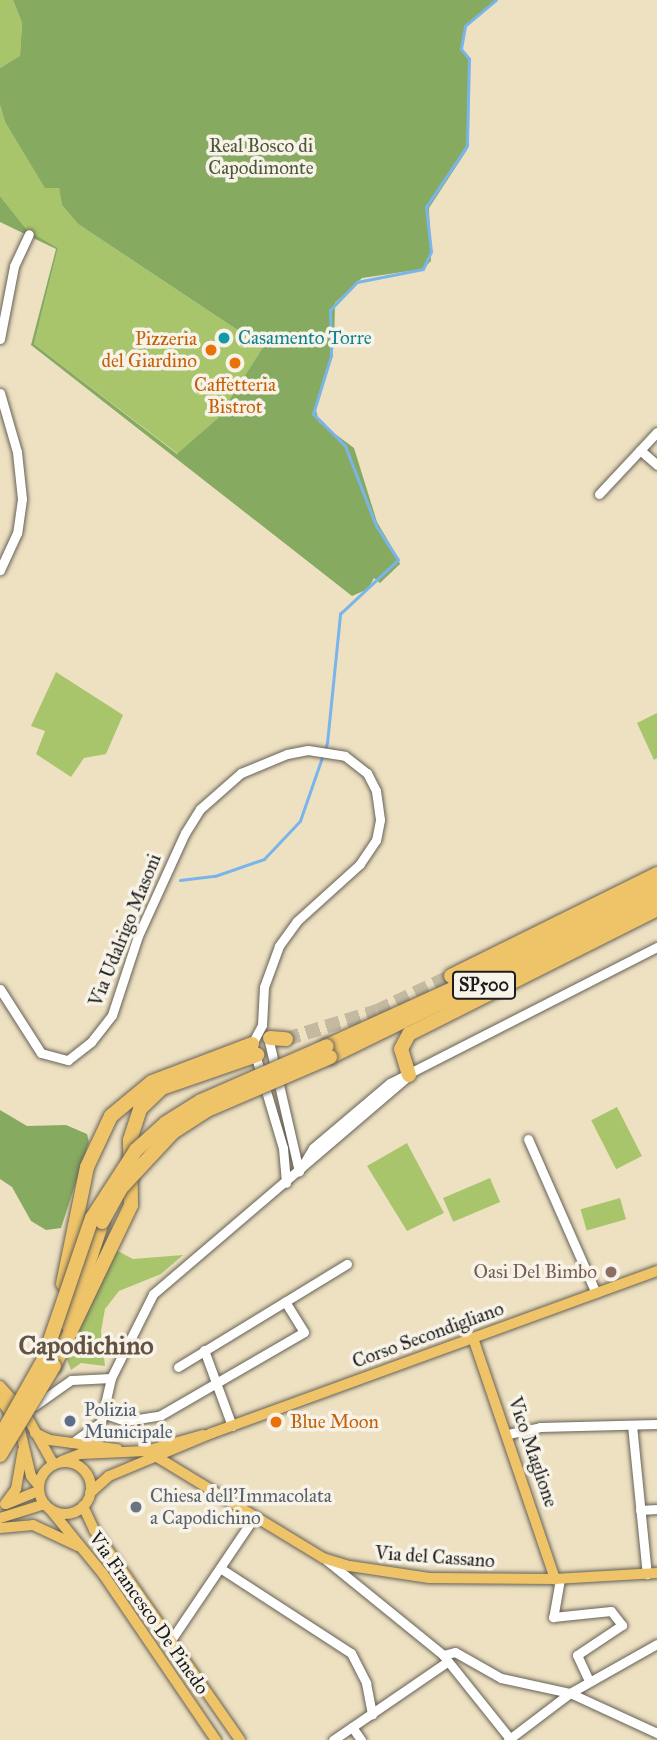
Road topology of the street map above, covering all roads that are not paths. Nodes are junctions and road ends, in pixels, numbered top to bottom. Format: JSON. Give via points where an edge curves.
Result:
{"nodes":[{"id":1,"x":29,"y":234,"type":"dead end"},
{"id":2,"x":0,"y":339,"type":"edge"},
{"id":3,"x":0,"y":393,"type":"edge"},
{"id":4,"x":657,"y":432,"type":"edge"},
{"id":5,"x":640,"y":450,"type":"junction"},
{"id":6,"x":657,"y":465,"type":"edge"},
{"id":7,"x":599,"y":494,"type":"dead end"},
{"id":8,"x":0,"y":570,"type":"edge"},
{"id":9,"x":657,"y":874,"type":"edge"},
{"id":10,"x":657,"y":885,"type":"edge"},
{"id":11,"x":657,"y":897,"type":"edge"},
{"id":12,"x":657,"y":909,"type":"edge"},
{"id":13,"x":657,"y":947,"type":"edge"},
{"id":14,"x":451,"y":976,"type":"tunnel mouth"},
{"id":15,"x":0,"y":989,"type":"edge"},
{"id":16,"x":286,"y":1039,"type":"tunnel mouth"},
{"id":17,"x":259,"y":1043,"type":"junction"},
{"id":18,"x":328,"y":1052,"type":"junction"},
{"id":19,"x":409,"y":1075,"type":"junction"},
{"id":20,"x":528,"y":1139,"type":"dead end"},
{"id":21,"x":296,"y":1145,"type":"junction"},
{"id":22,"x":283,"y":1148,"type":"junction"},
{"id":23,"x":313,"y":1148,"type":"junction"},
{"id":24,"x":299,"y":1173,"type":"junction"},
{"id":25,"x":286,"y":1184,"type":"junction"},
{"id":26,"x":347,"y":1264,"type":"dead end"},
{"id":27,"x":657,"y":1271,"type":"edge"},
{"id":28,"x":596,"y":1293,"type":"junction"},
{"id":29,"x":285,"y":1301,"type":"junction"},
{"id":30,"x":56,"y":1325,"type":"junction"},
{"id":31,"x":473,"y":1338,"type":"junction"},
{"id":32,"x":204,"y":1350,"type":"junction"},
{"id":33,"x":54,"y":1366,"type":"junction"},
{"id":34,"x":178,"y":1367,"type":"dead end"},
{"id":35,"x":111,"y":1377,"type":"junction"},
{"id":36,"x":0,"y":1386,"type":"edge"},
{"id":37,"x":217,"y":1386,"type":"junction"},
{"id":38,"x":0,"y":1399,"type":"edge"},
{"id":39,"x":105,"y":1414,"type":"junction"},
{"id":40,"x":26,"y":1415,"type":"junction"},
{"id":41,"x":657,"y":1424,"type":"edge"},
{"id":42,"x":632,"y":1425,"type":"junction"},
{"id":43,"x":232,"y":1426,"type":"junction"},
{"id":44,"x":35,"y":1433,"type":"junction"},
{"id":45,"x":212,"y":1433,"type":"junction"},
{"id":46,"x":508,"y":1434,"type":"junction"},
{"id":47,"x":0,"y":1437,"type":"edge"},
{"id":48,"x":70,"y":1443,"type":"junction"},
{"id":49,"x":24,"y":1448,"type":"junction"},
{"id":50,"x":136,"y":1452,"type":"junction"},
{"id":51,"x":0,"y":1455,"type":"edge"},
{"id":52,"x":157,"y":1457,"type":"junction"},
{"id":53,"x":57,"y":1464,"type":"junction"},
{"id":54,"x":39,"y":1488,"type":"junction"},
{"id":55,"x":90,"y":1493,"type":"junction"},
{"id":56,"x":2,"y":1505,"type":"edge"},
{"id":57,"x":47,"y":1506,"type":"junction"},
{"id":58,"x":83,"y":1506,"type":"junction"},
{"id":59,"x":657,"y":1509,"type":"edge"},
{"id":60,"x":640,"y":1510,"type":"junction"},
{"id":61,"x":255,"y":1516,"type":"junction"},
{"id":62,"x":0,"y":1518,"type":"edge"},
{"id":63,"x":0,"y":1528,"type":"edge"},
{"id":64,"x":83,"y":1549,"type":"junction"},
{"id":65,"x":323,"y":1558,"type":"junction"},
{"id":66,"x":220,"y":1568,"type":"junction"},
{"id":67,"x":652,"y":1573,"type":"edge"},
{"id":68,"x":558,"y":1579,"type":"junction"},
{"id":69,"x":171,"y":1640,"type":"junction"},
{"id":70,"x":657,"y":1644,"type":"edge"},
{"id":71,"x":445,"y":1659,"type":"junction"},
{"id":72,"x":589,"y":1681,"type":"junction"},
{"id":73,"x":570,"y":1693,"type":"junction"},
{"id":74,"x":372,"y":1714,"type":"junction"},
{"id":75,"x":352,"y":1727,"type":"junction"},
{"id":76,"x":657,"y":1733,"type":"edge"},
{"id":77,"x":216,"y":1740,"type":"edge"},
{"id":78,"x":240,"y":1740,"type":"edge"},
{"id":79,"x":333,"y":1740,"type":"edge"},
{"id":80,"x":361,"y":1740,"type":"edge"},
{"id":81,"x":510,"y":1740,"type":"edge"}],
"edges":[{"from":1,"to":2,"type":"street","via":[[14,266]]},
{"from":3,"to":8,"type":"street","via":[[22,480],[17,533]]},
{"from":4,"to":5,"type":"street"},
{"from":5,"to":6,"type":"street"},
{"from":5,"to":7,"type":"street"},
{"from":9,"to":14,"type":"highway"},
{"from":10,"to":18,"type":"highway","number":"SP500"},
{"from":11,"to":18,"type":"highway","number":"SP500"},
{"from":12,"to":19,"type":"highway","via":[[409,1034],[401,1049]]},
{"from":13,"to":19,"type":"street"},
{"from":15,"to":17,"type":"street","name":"Via Udalrigo Masoni","via":[[41,1053],[68,1060],[91,1042],[111,1015],[138,936],[200,809],[241,773],[288,754],[338,753],[373,782],[379,801],[379,830],[360,864],[298,921],[279,946],[264,987]]},
{"from":16,"to":17,"type":"highway"},
{"from":17,"to":21,"type":"street","name":"Via Udalrigo Masoni"},
{"from":17,"to":22,"type":"street","name":"Via Udalrigo Masoni"},
{"from":17,"to":30,"type":"highway","bridge":true,"via":[[152,1082],[111,1116],[87,1167]]},
{"from":17,"to":33,"type":"highway","bridge":true,"via":[[162,1088],[140,1109],[130,1140],[131,1205]]},
{"from":18,"to":30,"type":"highway","number":"SP500","bridge":true,"via":[[201,1101],[166,1122],[136,1150],[92,1218]]},
{"from":18,"to":33,"type":"highway","number":"SP500","bridge":true,"via":[[206,1110],[144,1158],[102,1222]]},
{"from":19,"to":23,"type":"street","via":[[390,1083]]},
{"from":19,"to":24,"type":"street"},
{"from":20,"to":28,"type":"street"},
{"from":21,"to":23,"type":"street","via":[[306,1151]]},
{"from":21,"to":24,"type":"street","name":"Via Udalrigo Masoni"},
{"from":22,"to":24,"type":"street","name":"Via Udalrigo Masoni"},
{"from":22,"to":25,"type":"street","name":"Via Udalrigo Masoni"},
{"from":23,"to":24,"type":"street"},
{"from":24,"to":25,"type":"street"},
{"from":25,"to":35,"type":"street","via":[[153,1294]]},
{"from":26,"to":29,"type":"street"},
{"from":27,"to":28,"type":"main road","name":"Corso Secondigliano"},
{"from":28,"to":31,"type":"main road","name":"Corso Secondigliano"},
{"from":29,"to":32,"type":"street"},
{"from":29,"to":37,"type":"street","via":[[304,1332]]},
{"from":30,"to":47,"type":"highway","number":"SP500","bridge":true,"via":[[26,1396]]},
{"from":31,"to":43,"type":"main road","name":"Corso Secondigliano"},
{"from":31,"to":46,"type":"main road","name":"Vico Maglione"},
{"from":32,"to":34,"type":"street"},
{"from":32,"to":37,"type":"street"},
{"from":33,"to":51,"type":"highway","number":"SP500","bridge":true},
{"from":35,"to":39,"type":"street"},
{"from":35,"to":40,"type":"street","via":[[65,1383]]},
{"from":36,"to":40,"type":"main road"},
{"from":37,"to":39,"type":"street","via":[[161,1415],[118,1421]]},
{"from":37,"to":43,"type":"street"},
{"from":38,"to":49,"type":"main road","via":[[19,1426]]},
{"from":39,"to":48,"type":"street","via":[[92,1432]]},
{"from":40,"to":44,"type":"main road"},
{"from":41,"to":42,"type":"street"},
{"from":42,"to":46,"type":"street","via":[[540,1427]]},
{"from":42,"to":60,"type":"street"},
{"from":43,"to":45,"type":"main road","name":"Corso Secondigliano"},
{"from":44,"to":48,"type":"main road"},
{"from":44,"to":53,"type":"main road"},
{"from":45,"to":50,"type":"main road","name":"Corso Secondigliano"},
{"from":45,"to":52,"type":"main road","name":"Corso Secondigliano"},
{"from":46,"to":68,"type":"main road","name":"Vico Maglione"},
{"from":48,"to":50,"type":"main road"},
{"from":49,"to":54,"type":"main road"},
{"from":49,"to":56,"type":"main road","via":[[17,1486]]},
{"from":50,"to":53,"type":"main road","name":"Corso Secondigliano","via":[[80,1454]]},
{"from":52,"to":55,"type":"main road","name":"Corso Secondigliano","via":[[109,1476]]},
{"from":52,"to":61,"type":"main road","name":"Via del Cassano"},
{"from":53,"to":54,"type":"main road","via":[[44,1472]]},
{"from":53,"to":55,"type":"main road","via":[[83,1469]]},
{"from":54,"to":56,"type":"main road"},
{"from":54,"to":57,"type":"main road"},
{"from":55,"to":58,"type":"main road"},
{"from":57,"to":58,"type":"main road","via":[[63,1514]]},
{"from":57,"to":62,"type":"main road"},
{"from":57,"to":64,"type":"main road","name":"Via Francesco De Pinedo"},
{"from":58,"to":69,"type":"main road","name":"Via Francesco De Pinedo","via":[[94,1530]]},
{"from":59,"to":60,"type":"street"},
{"from":60,"to":67,"type":"street"},
{"from":61,"to":65,"type":"main road","name":"Via del Cassano"},
{"from":61,"to":66,"type":"street"},
{"from":63,"to":64,"type":"main road","via":[[33,1525]]},
{"from":64,"to":77,"type":"main road","name":"Via Francesco De Pinedo"},
{"from":65,"to":68,"type":"main road","name":"Via del Cassano","via":[[372,1571],[429,1578]]},
{"from":65,"to":71,"type":"street"},
{"from":66,"to":69,"type":"street"},
{"from":66,"to":74,"type":"street","via":[[351,1653],[366,1683]]},
{"from":67,"to":68,"type":"main road","name":"Via del Cassano"},
{"from":68,"to":72,"type":"street","via":[[552,1617],[611,1611],[622,1625],[576,1655]]},
{"from":69,"to":78,"type":"main road","name":"Via Francesco De Pinedo"},
{"from":70,"to":72,"type":"street"},
{"from":71,"to":73,"type":"street","via":[[455,1653],[501,1678]]},
{"from":71,"to":74,"type":"street"},
{"from":71,"to":81,"type":"street"},
{"from":72,"to":73,"type":"street"},
{"from":73,"to":76,"type":"street"},
{"from":73,"to":81,"type":"street"},
{"from":74,"to":75,"type":"street"},
{"from":75,"to":79,"type":"street"},
{"from":75,"to":80,"type":"street"}]}
